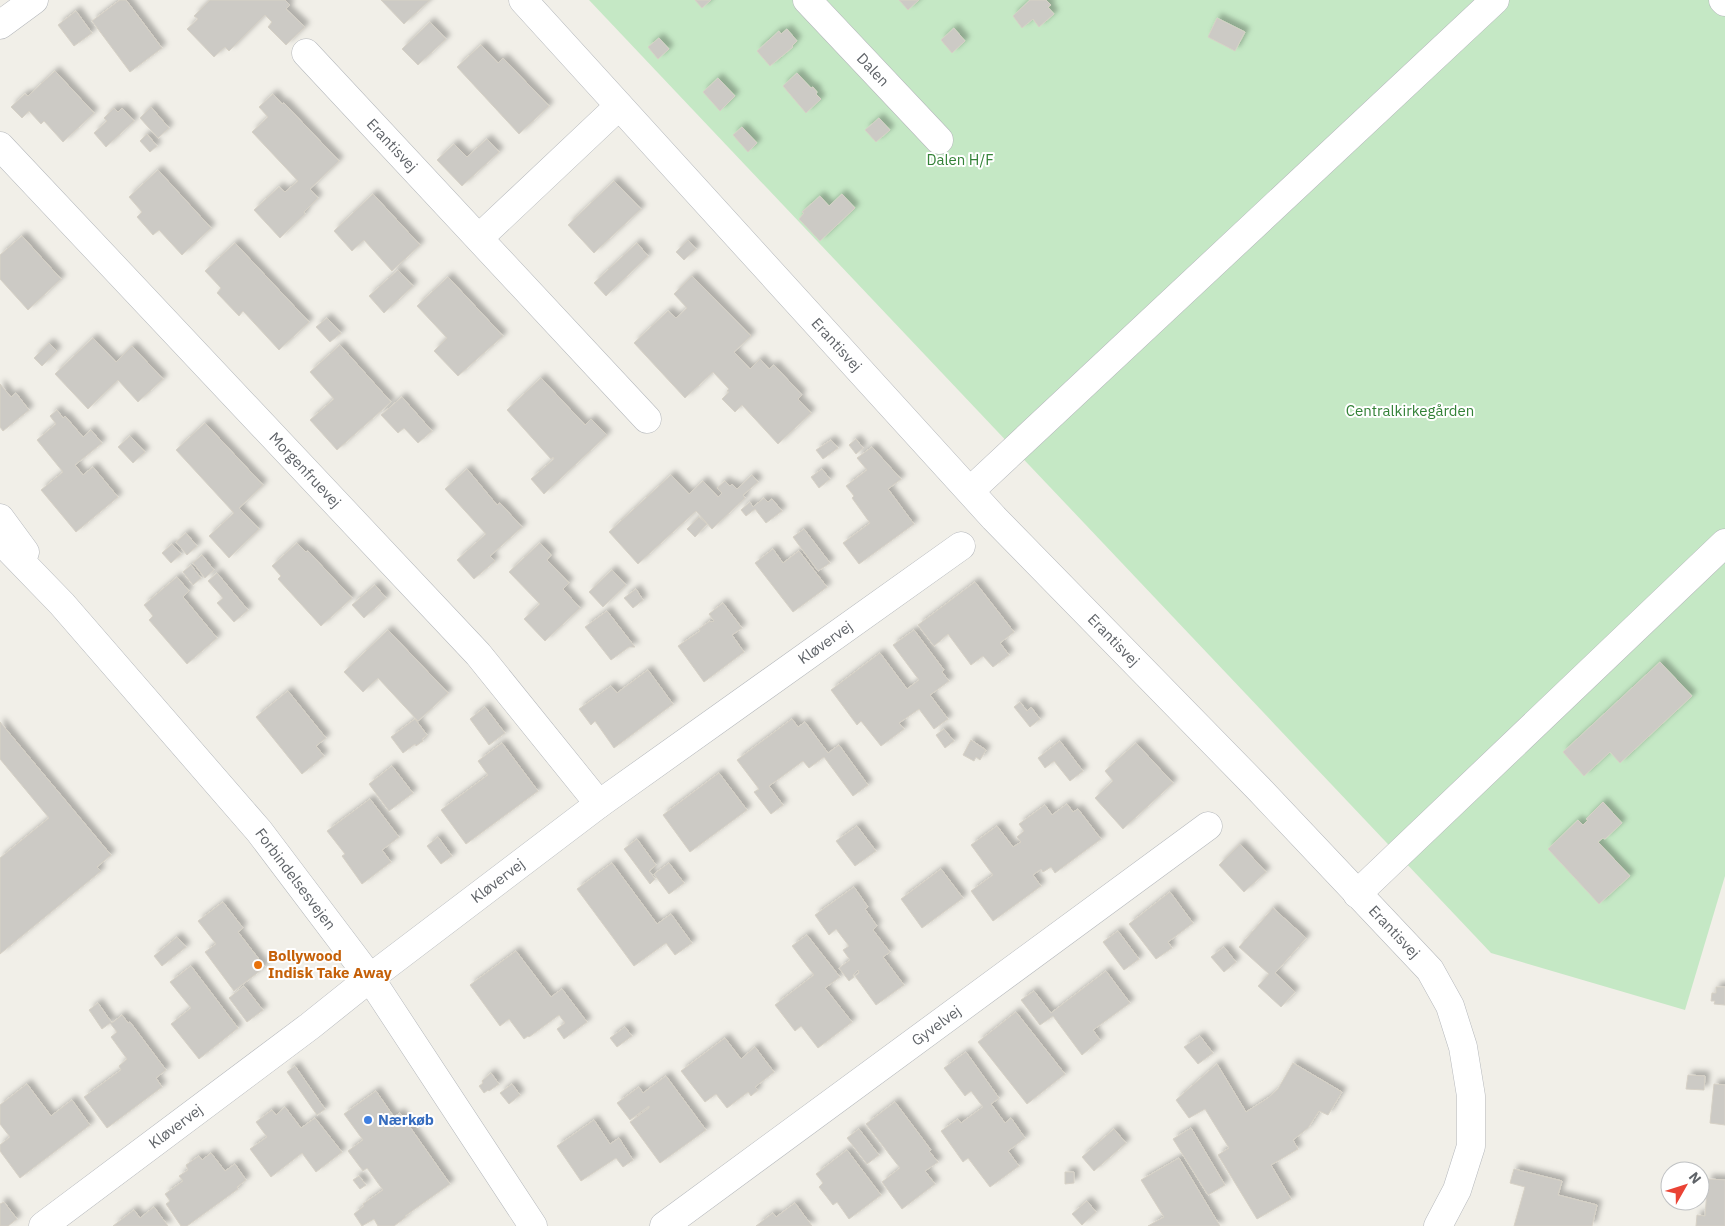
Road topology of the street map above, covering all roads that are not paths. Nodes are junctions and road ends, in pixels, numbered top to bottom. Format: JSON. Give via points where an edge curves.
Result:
{"nodes":[{"id":1,"x":34,"y":0,"type":"edge"},
{"id":2,"x":523,"y":0,"type":"edge"},
{"id":3,"x":807,"y":0,"type":"edge"},
{"id":4,"x":1495,"y":0,"type":"edge"},
{"id":5,"x":0,"y":25,"type":"edge"},
{"id":6,"x":306,"y":53,"type":"dead end"},
{"id":7,"x":619,"y":106,"type":"junction"},
{"id":8,"x":939,"y":140,"type":"dead end"},
{"id":9,"x":0,"y":146,"type":"edge"},
{"id":10,"x":478,"y":238,"type":"junction"},
{"id":11,"x":647,"y":419,"type":"dead end"},
{"id":12,"x":970,"y":490,"type":"junction"},
{"id":13,"x":0,"y":518,"type":"edge"},
{"id":14,"x":0,"y":540,"type":"edge"},
{"id":15,"x":1725,"y":543,"type":"edge"},
{"id":16,"x":961,"y":546,"type":"dead end"},
{"id":17,"x":62,"y":604,"type":"junction"},
{"id":18,"x":599,"y":804,"type":"junction"},
{"id":19,"x":1208,"y":826,"type":"dead end"},
{"id":20,"x":1357,"y":894,"type":"junction"},
{"id":21,"x":370,"y":978,"type":"junction"},
{"id":22,"x":42,"y":1226,"type":"edge"},
{"id":23,"x":533,"y":1226,"type":"edge"},
{"id":24,"x":664,"y":1226,"type":"edge"},
{"id":25,"x":1438,"y":1226,"type":"edge"}],
"edges":[{"from":1,"to":5,"type":"street"},
{"from":2,"to":7,"type":"street","name":"Erantisvej"},
{"from":3,"to":8,"type":"street","name":"Dalen"},
{"from":4,"to":12,"type":"street"},
{"from":6,"to":10,"type":"street","name":"Erantisvej"},
{"from":7,"to":10,"type":"street"},
{"from":7,"to":12,"type":"street","name":"Erantisvej"},
{"from":9,"to":18,"type":"street","name":"Morgenfruevej","via":[[478,654]]},
{"from":10,"to":11,"type":"street","name":"Erantisvej"},
{"from":12,"to":20,"type":"street","name":"Erantisvej"},
{"from":13,"to":17,"type":"street","name":"Forbindelsesvejen"},
{"from":14,"to":17,"type":"street","name":"Forbindelsesvejen"},
{"from":15,"to":20,"type":"street"},
{"from":16,"to":18,"type":"street","name":"Kløvervej"},
{"from":17,"to":21,"type":"street","name":"Forbindelsesvejen","via":[[259,831]]},
{"from":18,"to":21,"type":"street","name":"Kløvervej"},
{"from":19,"to":24,"type":"street","name":"Gyvelvej"},
{"from":20,"to":25,"type":"street","name":"Erantisvej","via":[[1430,970],[1450,1006],[1463,1047],[1471,1096],[1471,1146],[1457,1190]]},
{"from":21,"to":22,"type":"street","name":"Kløvervej"},
{"from":21,"to":23,"type":"street","name":"Forbindelsesvejen"}]}
